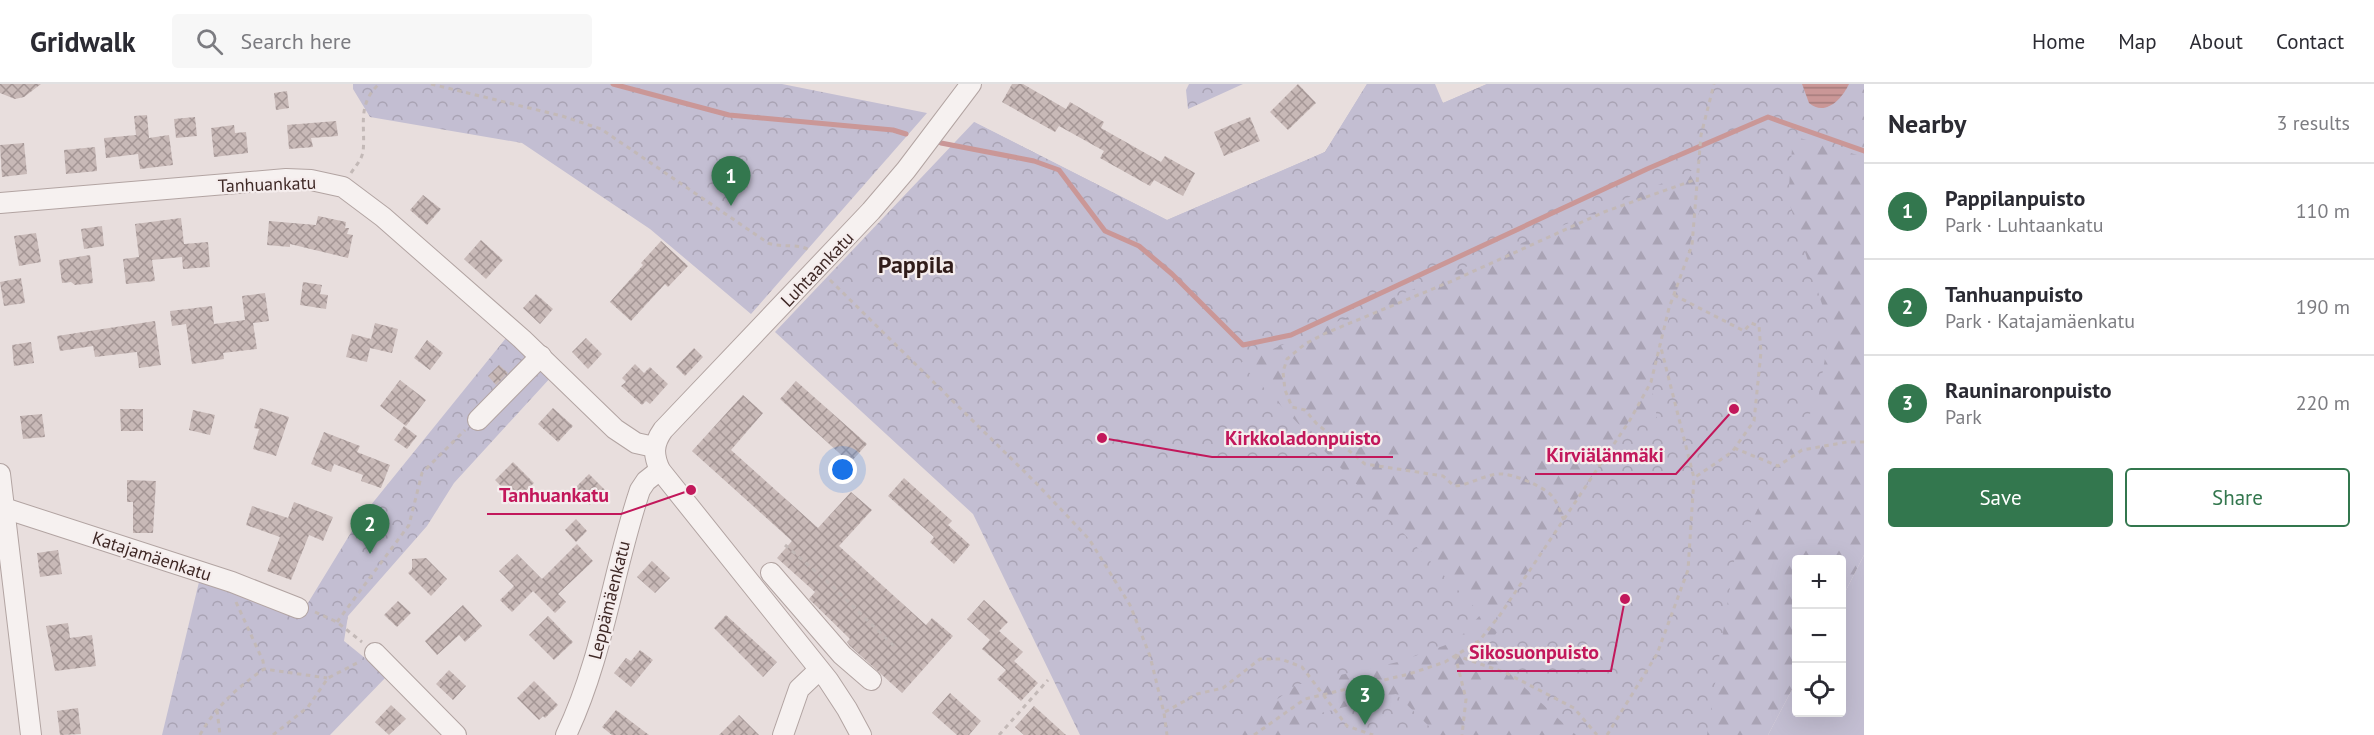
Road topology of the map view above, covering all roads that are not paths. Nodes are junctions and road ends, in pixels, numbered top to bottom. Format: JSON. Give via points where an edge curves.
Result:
{"nodes":[{"id":1,"x":971,"y":84,"type":"edge"},
{"id":2,"x":0,"y":203,"type":"edge"},
{"id":3,"x":540,"y":356,"type":"junction"},
{"id":4,"x":478,"y":420,"type":"road end"},
{"id":5,"x":654,"y":447,"type":"junction"},
{"id":6,"x":660,"y":470,"type":"junction"},
{"id":7,"x":0,"y":474,"type":"edge"},
{"id":8,"x":4,"y":508,"type":"junction"},
{"id":9,"x":771,"y":573,"type":"dead end"},
{"id":10,"x":298,"y":608,"type":"road end"},
{"id":11,"x":375,"y":653,"type":"road end"},
{"id":12,"x":819,"y":670,"type":"junction"},
{"id":13,"x":871,"y":680,"type":"dead end"},
{"id":14,"x":31,"y":735,"type":"edge"},
{"id":15,"x":456,"y":735,"type":"edge"},
{"id":16,"x":566,"y":735,"type":"edge"},
{"id":17,"x":783,"y":735,"type":"edge"},
{"id":18,"x":861,"y":735,"type":"edge"}],
"edges":[{"from":1,"to":5,"type":"street","name":"Luhtaankatu","via":[[906,170],[820,267],[663,430]]},
{"from":2,"to":3,"type":"street","name":"Tanhuankatu","via":[[286,179],[343,187],[383,217]]},
{"from":3,"to":4,"type":"street"},
{"from":3,"to":5,"type":"street","name":"Tanhuankatu","via":[[615,429],[631,440]]},
{"from":5,"to":6,"type":"street"},
{"from":6,"to":12,"type":"street"},
{"from":6,"to":16,"type":"street","name":"Leppämäenkatu","via":[[640,490],[594,662]]},
{"from":7,"to":8,"type":"street"},
{"from":8,"to":10,"type":"street","name":"Katajamäenkatu","via":[[232,582]]},
{"from":8,"to":14,"type":"street"},
{"from":9,"to":13,"type":"street","via":[[842,655]]},
{"from":11,"to":15,"type":"street"},
{"from":12,"to":17,"type":"street","via":[[799,689]]},
{"from":12,"to":18,"type":"street","via":[[838,693]]}]}
